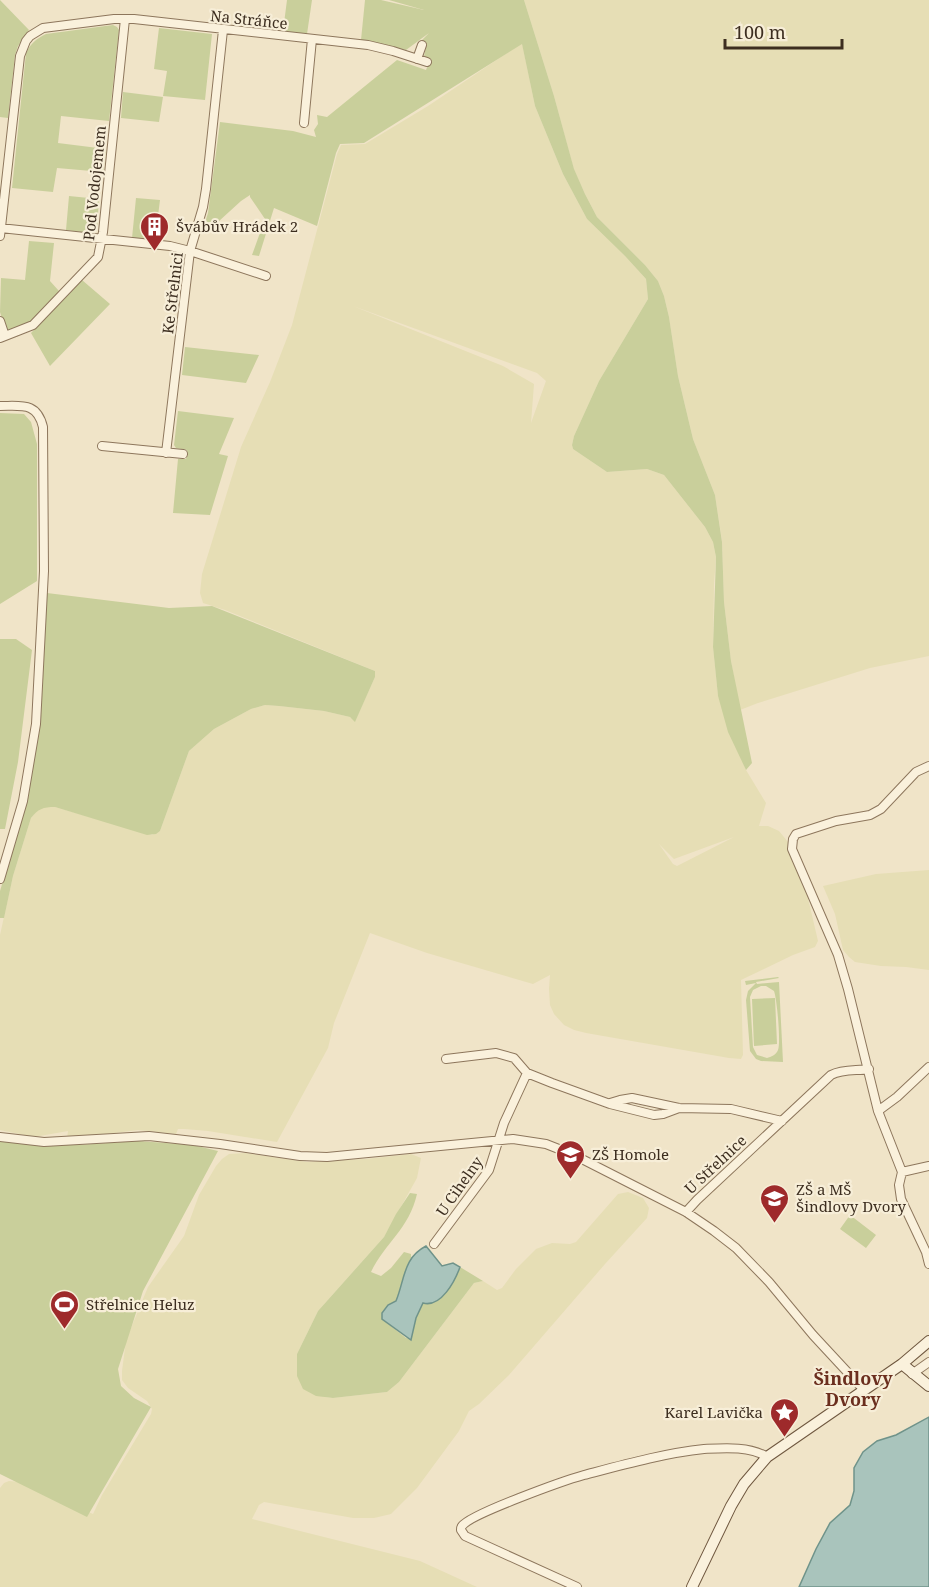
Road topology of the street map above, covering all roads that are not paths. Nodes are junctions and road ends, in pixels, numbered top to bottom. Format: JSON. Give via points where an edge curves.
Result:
{"nodes":[{"id":1,"x":125,"y":19,"type":"junction"},
{"id":2,"x":223,"y":30,"type":"junction"},
{"id":3,"x":312,"y":39,"type":"junction"},
{"id":4,"x":422,"y":45,"type":"dead end"},
{"id":5,"x":417,"y":59,"type":"junction"},
{"id":6,"x":427,"y":62,"type":"dead end"},
{"id":7,"x":304,"y":123,"type":"dead end"},
{"id":8,"x":0,"y":231,"type":"edge"},
{"id":9,"x":102,"y":239,"type":"junction"},
{"id":10,"x":190,"y":251,"type":"junction"},
{"id":11,"x":266,"y":276,"type":"dead end"},
{"id":12,"x":0,"y":321,"type":"edge"},
{"id":13,"x":3,"y":337,"type":"edge"},
{"id":14,"x":0,"y":406,"type":"edge"},
{"id":15,"x":102,"y":446,"type":"dead end"},
{"id":16,"x":166,"y":453,"type":"junction"},
{"id":17,"x":183,"y":454,"type":"dead end"},
{"id":18,"x":929,"y":766,"type":"edge"},
{"id":19,"x":0,"y":879,"type":"edge"},
{"id":20,"x":446,"y":1059,"type":"dead end"},
{"id":21,"x":929,"y":1067,"type":"edge"},
{"id":22,"x":868,"y":1069,"type":"junction"},
{"id":23,"x":527,"y":1072,"type":"junction"},
{"id":24,"x":878,"y":1111,"type":"junction"},
{"id":25,"x":782,"y":1121,"type":"junction"},
{"id":26,"x":0,"y":1137,"type":"edge"},
{"id":27,"x":498,"y":1140,"type":"junction"},
{"id":28,"x":929,"y":1166,"type":"edge"},
{"id":29,"x":902,"y":1172,"type":"junction"},
{"id":30,"x":686,"y":1212,"type":"junction"},
{"id":31,"x":434,"y":1244,"type":"dead end"},
{"id":32,"x":929,"y":1263,"type":"edge"},
{"id":33,"x":929,"y":1341,"type":"edge"},
{"id":34,"x":929,"y":1362,"type":"edge"},
{"id":35,"x":902,"y":1364,"type":"junction"},
{"id":36,"x":912,"y":1374,"type":"junction"},
{"id":37,"x":929,"y":1386,"type":"edge"},
{"id":38,"x":864,"y":1390,"type":"junction"},
{"id":39,"x":766,"y":1457,"type":"junction"},
{"id":40,"x":577,"y":1587,"type":"edge"},
{"id":41,"x":692,"y":1587,"type":"edge"}],
"edges":[{"from":1,"to":2,"type":"street","name":"Na Stráňce"},
{"from":1,"to":8,"type":"street","name":"Na Stráňce","via":[[51,26],[26,41],[20,56]]},
{"from":1,"to":9,"type":"street","name":"Pod Vodojemem"},
{"from":2,"to":3,"type":"street","name":"Na Stráňce"},
{"from":2,"to":10,"type":"street","name":"Ke Střelnici","via":[[203,207]]},
{"from":3,"to":5,"type":"street","name":"Na Stráňce","via":[[368,45]]},
{"from":3,"to":7,"type":"street"},
{"from":4,"to":5,"type":"street"},
{"from":5,"to":6,"type":"street","name":"Na Stráňce"},
{"from":8,"to":9,"type":"street"},
{"from":9,"to":10,"type":"street"},
{"from":9,"to":13,"type":"street","name":"Pod Vodojemem","via":[[98,257],[33,325]]},
{"from":10,"to":11,"type":"street"},
{"from":10,"to":16,"type":"street","name":"Ke Střelnici"},
{"from":12,"to":13,"type":"street"},
{"from":14,"to":19,"type":"street","via":[[35,410],[43,426],[44,571],[36,724],[23,801]]},
{"from":15,"to":16,"type":"street"},
{"from":16,"to":17,"type":"street"},
{"from":18,"to":22,"type":"street","via":[[916,772],[881,809],[796,834],[792,842],[838,955]]},
{"from":20,"to":23,"type":"street","name":"U Střelnice","via":[[496,1053],[514,1058]]},
{"from":21,"to":24,"type":"street"},
{"from":22,"to":24,"type":"street"},
{"from":22,"to":25,"type":"street","name":"U Střelnice","via":[[831,1075]]},
{"from":23,"to":25,"type":"street","name":"U Střelnice","via":[[610,1104],[632,1098],[679,1108],[731,1109]]},
{"from":23,"to":27,"type":"street"},
{"from":24,"to":29,"type":"street"},
{"from":25,"to":30,"type":"street","name":"U Střelnice"},
{"from":26,"to":27,"type":"street","name":"U Střelnice","via":[[44,1142],[149,1136],[327,1157]]},
{"from":27,"to":30,"type":"street","name":"U Střelnice","via":[[527,1141],[560,1149]]},
{"from":27,"to":31,"type":"street","name":"U Cihelny","via":[[489,1170]]},
{"from":28,"to":29,"type":"street"},
{"from":29,"to":32,"type":"street","via":[[901,1199]]},
{"from":30,"to":38,"type":"street","via":[[747,1260]]},
{"from":33,"to":35,"type":"street"},
{"from":34,"to":36,"type":"street"},
{"from":35,"to":36,"type":"street"},
{"from":35,"to":38,"type":"street"},
{"from":36,"to":37,"type":"street"},
{"from":38,"to":39,"type":"street"},
{"from":39,"to":40,"type":"street","via":[[758,1452],[727,1448],[657,1458],[582,1476],[511,1501],[462,1525],[460,1530],[465,1536]]},
{"from":39,"to":41,"type":"street","via":[[731,1506]]}]}
